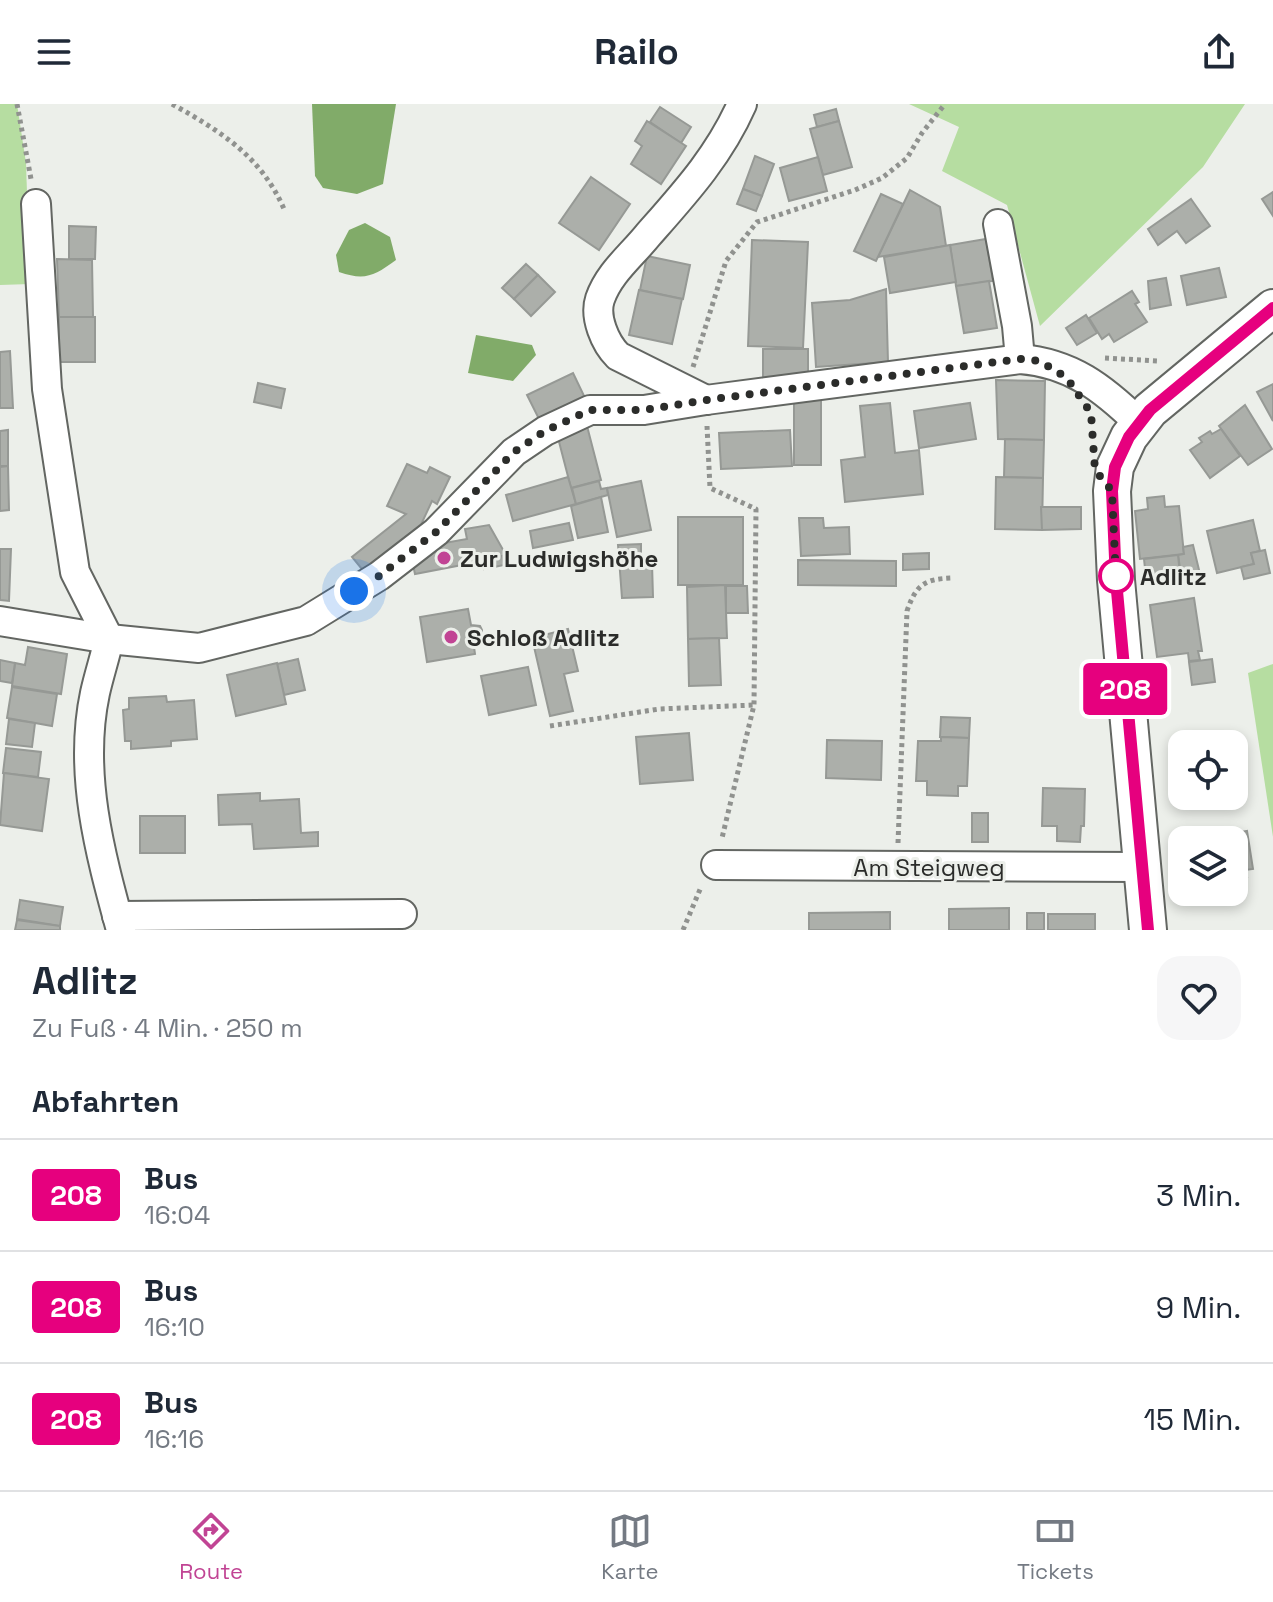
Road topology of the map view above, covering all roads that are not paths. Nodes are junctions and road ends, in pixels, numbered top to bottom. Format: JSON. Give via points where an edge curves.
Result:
{"nodes":[{"id":1,"x":742,"y":104,"type":"edge"},
{"id":2,"x":36,"y":204,"type":"road end"},
{"id":3,"x":998,"y":224,"type":"dead end"},
{"id":4,"x":1272,"y":311,"type":"edge"},
{"id":5,"x":1020,"y":359,"type":"junction"},
{"id":6,"x":696,"y":394,"type":"junction"},
{"id":7,"x":1139,"y":423,"type":"junction"},
{"id":8,"x":0,"y":621,"type":"edge"},
{"id":9,"x":109,"y":639,"type":"junction"},
{"id":10,"x":716,"y":865,"type":"road end"},
{"id":11,"x":1142,"y":867,"type":"junction"},
{"id":12,"x":402,"y":914,"type":"dead end"},
{"id":13,"x":119,"y":923,"type":"edge"},
{"id":14,"x":1148,"y":930,"type":"edge"}],
"edges":[{"from":1,"to":6,"type":"street","via":[[707,168],[609,278],[599,303],[610,349]]},
{"from":2,"to":9,"type":"street","via":[[47,389],[75,572]]},
{"from":3,"to":5,"type":"street"},
{"from":4,"to":7,"type":"main road"},
{"from":5,"to":6,"type":"street"},
{"from":5,"to":7,"type":"street","via":[[1072,370]]},
{"from":6,"to":9,"type":"street","via":[[644,410],[590,410],[545,431],[514,452],[436,532],[379,576],[306,621],[199,648]]},
{"from":7,"to":11,"type":"main road","via":[[1115,467],[1112,491]]},
{"from":8,"to":9,"type":"street"},
{"from":9,"to":13,"type":"street","via":[[94,695],[90,772],[94,826]]},
{"from":10,"to":11,"type":"street","name":"Am Steigweg"},
{"from":11,"to":14,"type":"main road"},
{"from":12,"to":13,"type":"street"}]}
